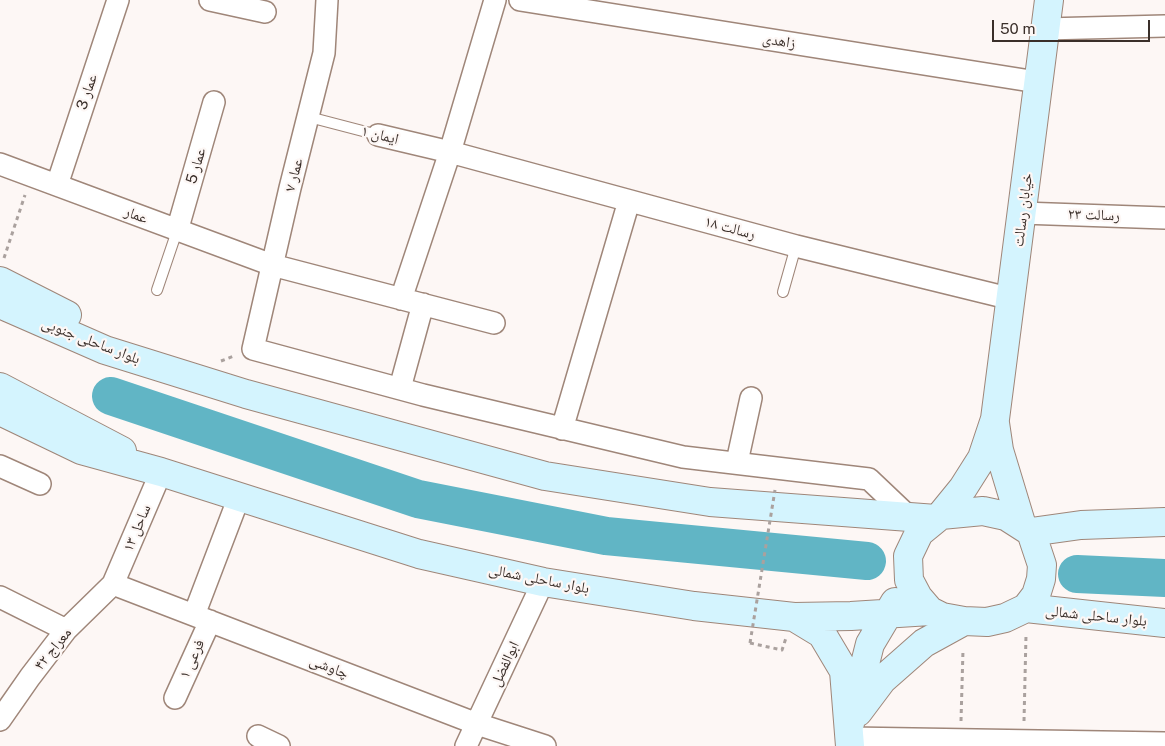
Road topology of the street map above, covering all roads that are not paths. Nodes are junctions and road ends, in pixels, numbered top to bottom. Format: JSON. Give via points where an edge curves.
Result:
{"nodes":[{"id":1,"x":118,"y":0,"type":"edge"},
{"id":2,"x":210,"y":0,"type":"edge"},
{"id":3,"x":327,"y":0,"type":"edge"},
{"id":4,"x":495,"y":0,"type":"edge"},
{"id":5,"x":520,"y":0,"type":"edge"},
{"id":6,"x":1048,"y":0,"type":"edge"},
{"id":7,"x":265,"y":12,"type":"dead end"},
{"id":8,"x":1165,"y":26,"type":"edge"},
{"id":9,"x":1045,"y":29,"type":"junction"},
{"id":10,"x":1037,"y":82,"type":"junction"},
{"id":11,"x":214,"y":102,"type":"dead end"},
{"id":12,"x":309,"y":117,"type":"junction"},
{"id":13,"x":378,"y":135,"type":"joint"},
{"id":14,"x":450,"y":152,"type":"junction"},
{"id":15,"x":0,"y":164,"type":"edge"},
{"id":16,"x":57,"y":185,"type":"junction"},
{"id":17,"x":629,"y":201,"type":"junction"},
{"id":18,"x":1022,"y":213,"type":"junction"},
{"id":19,"x":1165,"y":218,"type":"edge"},
{"id":20,"x":177,"y":231,"type":"junction"},
{"id":21,"x":796,"y":246,"type":"junction"},
{"id":22,"x":272,"y":266,"type":"junction"},
{"id":23,"x":2,"y":271,"type":"edge"},
{"id":24,"x":157,"y":290,"type":"dead end"},
{"id":25,"x":783,"y":292,"type":"dead end"},
{"id":26,"x":401,"y":299,"type":"junction"},
{"id":27,"x":1012,"y":299,"type":"junction"},
{"id":28,"x":0,"y":304,"type":"edge"},
{"id":29,"x":423,"y":304,"type":"junction"},
{"id":30,"x":494,"y":323,"type":"dead end"},
{"id":31,"x":184,"y":374,"type":"junction"},
{"id":32,"x":0,"y":387,"type":"edge"},
{"id":33,"x":400,"y":388,"type":"junction"},
{"id":34,"x":751,"y":398,"type":"dead end"},
{"id":35,"x":3,"y":419,"type":"edge"},
{"id":36,"x":995,"y":419,"type":"junction"},
{"id":37,"x":562,"y":428,"type":"junction"},
{"id":38,"x":738,"y":462,"type":"junction"},
{"id":39,"x":0,"y":466,"type":"edge"},
{"id":40,"x":161,"y":472,"type":"junction"},
{"id":41,"x":40,"y":484,"type":"dead end"},
{"id":42,"x":239,"y":497,"type":"junction"},
{"id":43,"x":908,"y":516,"type":"junction"},
{"id":44,"x":939,"y":517,"type":"junction"},
{"id":45,"x":1165,"y":522,"type":"edge"},
{"id":46,"x":1026,"y":529,"type":"junction"},
{"id":47,"x":909,"y":580,"type":"junction"},
{"id":48,"x":543,"y":582,"type":"junction"},
{"id":49,"x":113,"y":584,"type":"junction"},
{"id":50,"x":0,"y":597,"type":"edge"},
{"id":51,"x":1026,"y":608,"type":"junction"},
{"id":52,"x":930,"y":611,"type":"junction"},
{"id":53,"x":888,"y":614,"type":"junction"},
{"id":54,"x":794,"y":616,"type":"junction"},
{"id":55,"x":202,"y":618,"type":"junction"},
{"id":56,"x":964,"y":621,"type":"junction"},
{"id":57,"x":1165,"y":623,"type":"edge"},
{"id":58,"x":66,"y":630,"type":"junction"},
{"id":59,"x":175,"y":698,"type":"dead end"},
{"id":60,"x":0,"y":720,"type":"edge"},
{"id":61,"x":477,"y":724,"type":"junction"},
{"id":62,"x":258,"y":736,"type":"dead end"},
{"id":63,"x":850,"y":736,"type":"edge"},
{"id":64,"x":1011,"y":742,"type":"edge"},
{"id":65,"x":1165,"y":742,"type":"edge"},
{"id":66,"x":280,"y":746,"type":"edge"},
{"id":67,"x":466,"y":746,"type":"edge"},
{"id":68,"x":545,"y":746,"type":"edge"}],
"edges":[{"from":1,"to":16,"type":"street","name":"عمار 3"},
{"from":2,"to":7,"type":"street"},
{"from":3,"to":12,"type":"street","name":"عمار ۷","via":[[324,53]]},
{"from":4,"to":14,"type":"street"},
{"from":5,"to":10,"type":"street","name":"زاهدی"},
{"from":6,"to":9,"type":"main road","name":"خیابان رسالت"},
{"from":8,"to":9,"type":"street"},
{"from":9,"to":10,"type":"main road","name":"خیابان رسالت"},
{"from":10,"to":18,"type":"main road","name":"خیابان رسالت"},
{"from":11,"to":20,"type":"street","name":"عمار 5"},
{"from":12,"to":13,"type":"lane","name":"ایمان ۱"},
{"from":12,"to":22,"type":"street","name":"عمار ۷"},
{"from":13,"to":14,"type":"street","name":"ایمان ۱"},
{"from":14,"to":17,"type":"street","name":"رسالت ۱۸"},
{"from":14,"to":26,"type":"street"},
{"from":15,"to":16,"type":"street","name":"عمار"},
{"from":16,"to":20,"type":"street","name":"عمار"},
{"from":17,"to":21,"type":"street","name":"رسالت ۱۸"},
{"from":17,"to":37,"type":"street"},
{"from":18,"to":19,"type":"street","name":"رسالت ۲۳"},
{"from":18,"to":27,"type":"main road","name":"خیابان رسالت"},
{"from":20,"to":22,"type":"street","name":"عمار"},
{"from":20,"to":24,"type":"lane"},
{"from":21,"to":25,"type":"lane"},
{"from":21,"to":27,"type":"street","name":"رسالت ۱۸"},
{"from":22,"to":26,"type":"street","name":"عمار"},
{"from":22,"to":33,"type":"street","name":"عمار ۷","via":[[254,349]]},
{"from":23,"to":31,"type":"main road"},
{"from":26,"to":29,"type":"street","name":"عمار"},
{"from":27,"to":36,"type":"main road","name":"خیابان رسالت"},
{"from":28,"to":31,"type":"main road","name":"بلوار ساحلی جنوبی","via":[[105,350]]},
{"from":29,"to":30,"type":"street","name":"عمار"},
{"from":29,"to":33,"type":"street"},
{"from":31,"to":43,"type":"main road","via":[[545,476],[710,502]]},
{"from":32,"to":40,"type":"main road"},
{"from":33,"to":37,"type":"street"},
{"from":34,"to":38,"type":"street"},
{"from":35,"to":40,"type":"main road","via":[[81,450]]},
{"from":36,"to":44,"type":"main road","name":"خیابان رسالت","via":[[982,458]]},
{"from":36,"to":46,"type":"main road","name":"خیابان رسالت","via":[[999,450]]},
{"from":37,"to":38,"type":"street","via":[[684,457]]},
{"from":38,"to":43,"type":"street","via":[[869,479]]},
{"from":39,"to":41,"type":"street"},
{"from":40,"to":42,"type":"main road","name":"بلوار ساحلی شمالی"},
{"from":40,"to":49,"type":"street","name":"ساحل ۱۳"},
{"from":42,"to":48,"type":"main road","name":"بلوار ساحلی شمالی","via":[[419,554]]},
{"from":42,"to":55,"type":"street","name":"فرعی ۱"},
{"from":43,"to":44,"type":"main road"},
{"from":44,"to":46,"type":"main road","via":[[983,511],[1006,516]]},
{"from":44,"to":47,"type":"main road","via":[[919,533],[908,556]]},
{"from":45,"to":46,"type":"main road"},
{"from":46,"to":51,"type":"main road","via":[[1039,551],[1041,579],[1036,595]]},
{"from":47,"to":52,"type":"main road"},
{"from":47,"to":53,"type":"main road"},
{"from":48,"to":54,"type":"main road","name":"بلوار ساحلی شمالی","via":[[694,606]]},
{"from":48,"to":61,"type":"street","name":"ابوالفضل"},
{"from":49,"to":55,"type":"street","name":"چاوشی"},
{"from":49,"to":58,"type":"street","name":"معراج ۴۲"},
{"from":50,"to":58,"type":"street"},
{"from":51,"to":56,"type":"main road","via":[[987,622]]},
{"from":51,"to":57,"type":"main road","name":"بلوار ساحلی شمالی"},
{"from":52,"to":53,"type":"main road","name":"بلوار ساحلی شمالی"},
{"from":52,"to":56,"type":"main road"},
{"from":53,"to":54,"type":"main road","name":"بلوار ساحلی شمالی"},
{"from":53,"to":63,"type":"main road","via":[[870,644]]},
{"from":54,"to":63,"type":"main road","via":[[822,634],[844,672]]},
{"from":55,"to":59,"type":"street","name":"فرعی ۱"},
{"from":55,"to":61,"type":"street","name":"چاوشی"},
{"from":56,"to":63,"type":"main road","via":[[924,643],[882,680]]},
{"from":58,"to":60,"type":"street","name":"معراج ۴۲"},
{"from":61,"to":67,"type":"street","name":"ابوالفضل"},
{"from":61,"to":68,"type":"street","name":"چاوشی"},
{"from":62,"to":66,"type":"street"},
{"from":63,"to":64,"type":"street"},
{"from":64,"to":65,"type":"street"}]}
